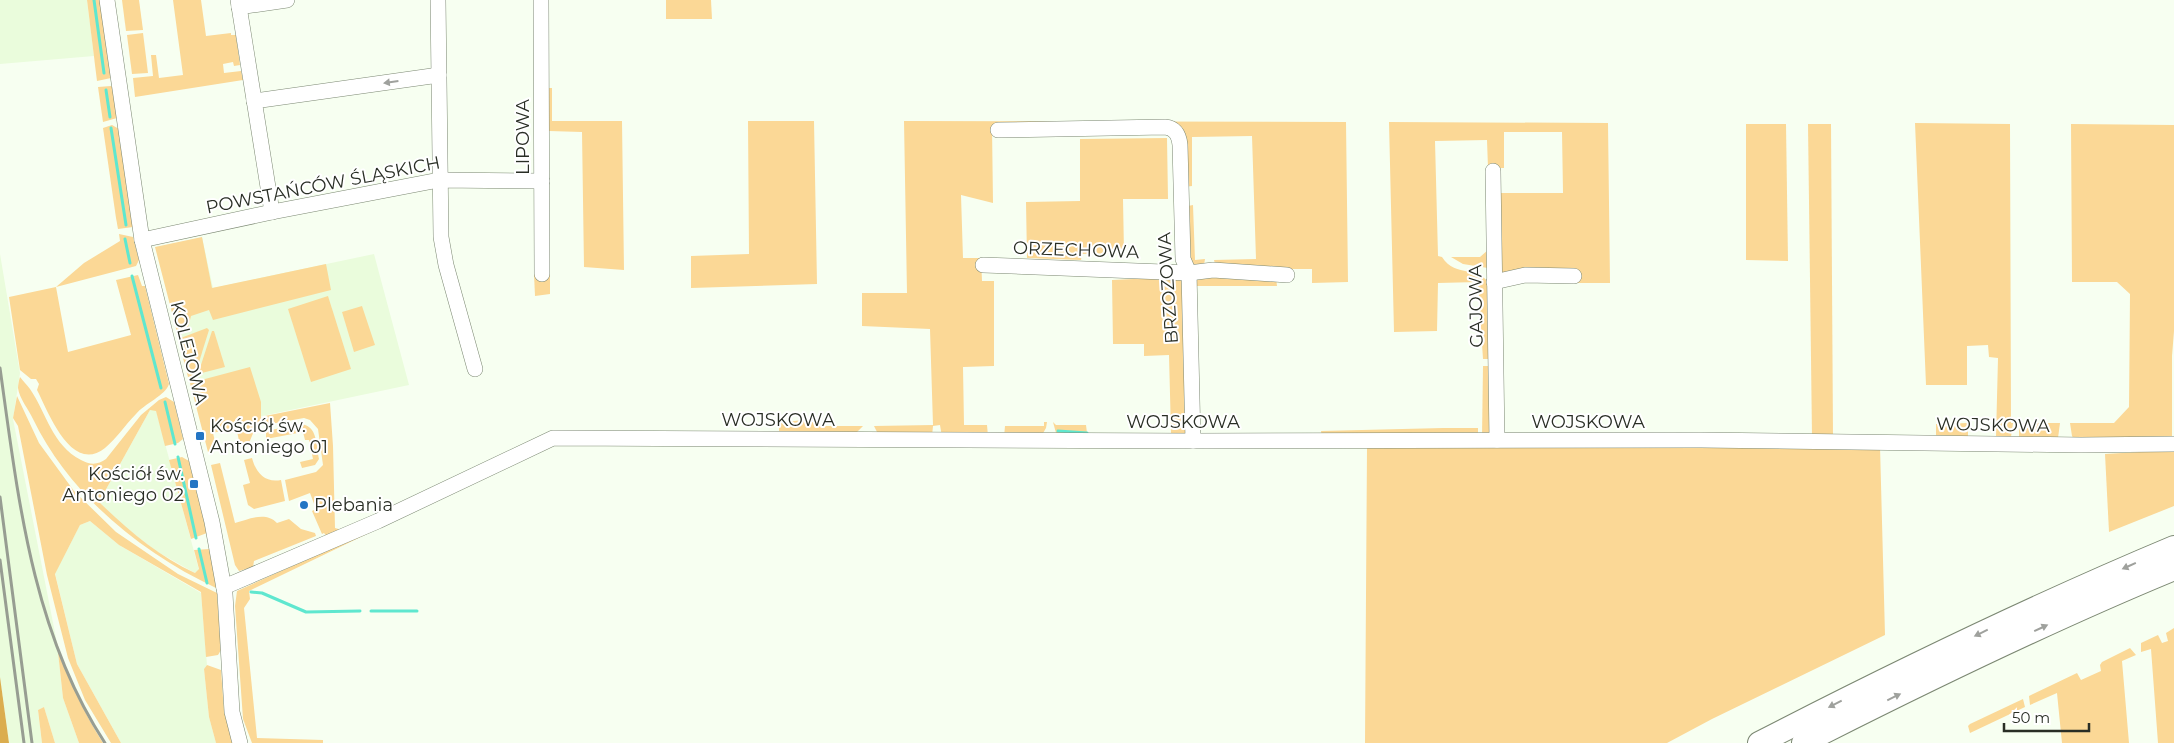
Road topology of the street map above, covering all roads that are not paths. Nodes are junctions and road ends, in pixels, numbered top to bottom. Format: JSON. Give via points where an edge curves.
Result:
{"nodes":[{"id":1,"x":107,"y":0,"type":"edge"},
{"id":2,"x":287,"y":0,"type":"edge"},
{"id":3,"x":438,"y":0,"type":"edge"},
{"id":4,"x":541,"y":0,"type":"edge"},
{"id":5,"x":238,"y":3,"type":"edge"},
{"id":6,"x":439,"y":75,"type":"junction"},
{"id":7,"x":254,"y":101,"type":"junction"},
{"id":8,"x":998,"y":130,"type":"dead end"},
{"id":9,"x":1493,"y":172,"type":"dead end"},
{"id":10,"x":439,"y":180,"type":"junction"},
{"id":11,"x":542,"y":181,"type":"junction"},
{"id":12,"x":272,"y":212,"type":"junction"},
{"id":13,"x":142,"y":240,"type":"junction"},
{"id":14,"x":983,"y":265,"type":"dead end"},
{"id":15,"x":1189,"y":273,"type":"junction"},
{"id":16,"x":542,"y":274,"type":"dead end"},
{"id":17,"x":1287,"y":275,"type":"dead end"},
{"id":18,"x":1574,"y":276,"type":"dead end"},
{"id":19,"x":1494,"y":282,"type":"junction"},
{"id":20,"x":475,"y":369,"type":"dead end"},
{"id":21,"x":1497,"y":440,"type":"junction"},
{"id":22,"x":1192,"y":441,"type":"junction"},
{"id":23,"x":2174,"y":444,"type":"edge"},
{"id":24,"x":2174,"y":547,"type":"edge"},
{"id":25,"x":2174,"y":570,"type":"edge"},
{"id":26,"x":224,"y":588,"type":"junction"},
{"id":27,"x":240,"y":743,"type":"edge"},
{"id":28,"x":1759,"y":743,"type":"edge"},
{"id":29,"x":1804,"y":743,"type":"edge"}],
"edges":[{"from":1,"to":13,"type":"street","name":"KOLEJOWA"},
{"from":2,"to":5,"type":"street"},
{"from":3,"to":6,"type":"street"},
{"from":4,"to":11,"type":"street","name":"LIPOWA"},
{"from":5,"to":7,"type":"street"},
{"from":6,"to":7,"type":"street","one_way":true},
{"from":6,"to":10,"type":"street"},
{"from":7,"to":12,"type":"street"},
{"from":8,"to":15,"type":"street","name":"BRZOZOWA","via":[[1173,129],[1180,144],[1183,259]]},
{"from":9,"to":19,"type":"street","name":"GAJOWA"},
{"from":10,"to":11,"type":"street","name":"POWSTAŃCÓW ŚLĄSKICH"},
{"from":10,"to":12,"type":"street","name":"POWSTAŃCÓW ŚLĄSKICH"},
{"from":10,"to":20,"type":"street","via":[[442,246]]},
{"from":11,"to":16,"type":"street","name":"LIPOWA"},
{"from":12,"to":13,"type":"street","name":"POWSTAŃCÓW ŚLĄSKICH"},
{"from":13,"to":26,"type":"street","name":"KOLEJOWA","via":[[210,512]]},
{"from":14,"to":15,"type":"street","name":"ORZECHOWA"},
{"from":15,"to":17,"type":"street","name":"ORZECHOWA","via":[[1213,270]]},
{"from":15,"to":22,"type":"street","name":"BRZOZOWA"},
{"from":18,"to":19,"type":"street","via":[[1526,276]]},
{"from":19,"to":21,"type":"street","name":"GAJOWA"},
{"from":21,"to":22,"type":"street","name":"WOJSKOWA"},
{"from":21,"to":23,"type":"street","name":"WOJSKOWA"},
{"from":22,"to":26,"type":"street","name":"WOJSKOWA","via":[[553,438],[378,521]]},
{"from":24,"to":28,"type":"highway","one_way":true,"via":[[2038,606]]},
{"from":29,"to":25,"type":"highway","one_way":true,"via":[[2054,621]]},
{"from":26,"to":27,"type":"street","name":"KOLEJOWA","via":[[232,712]]}]}
